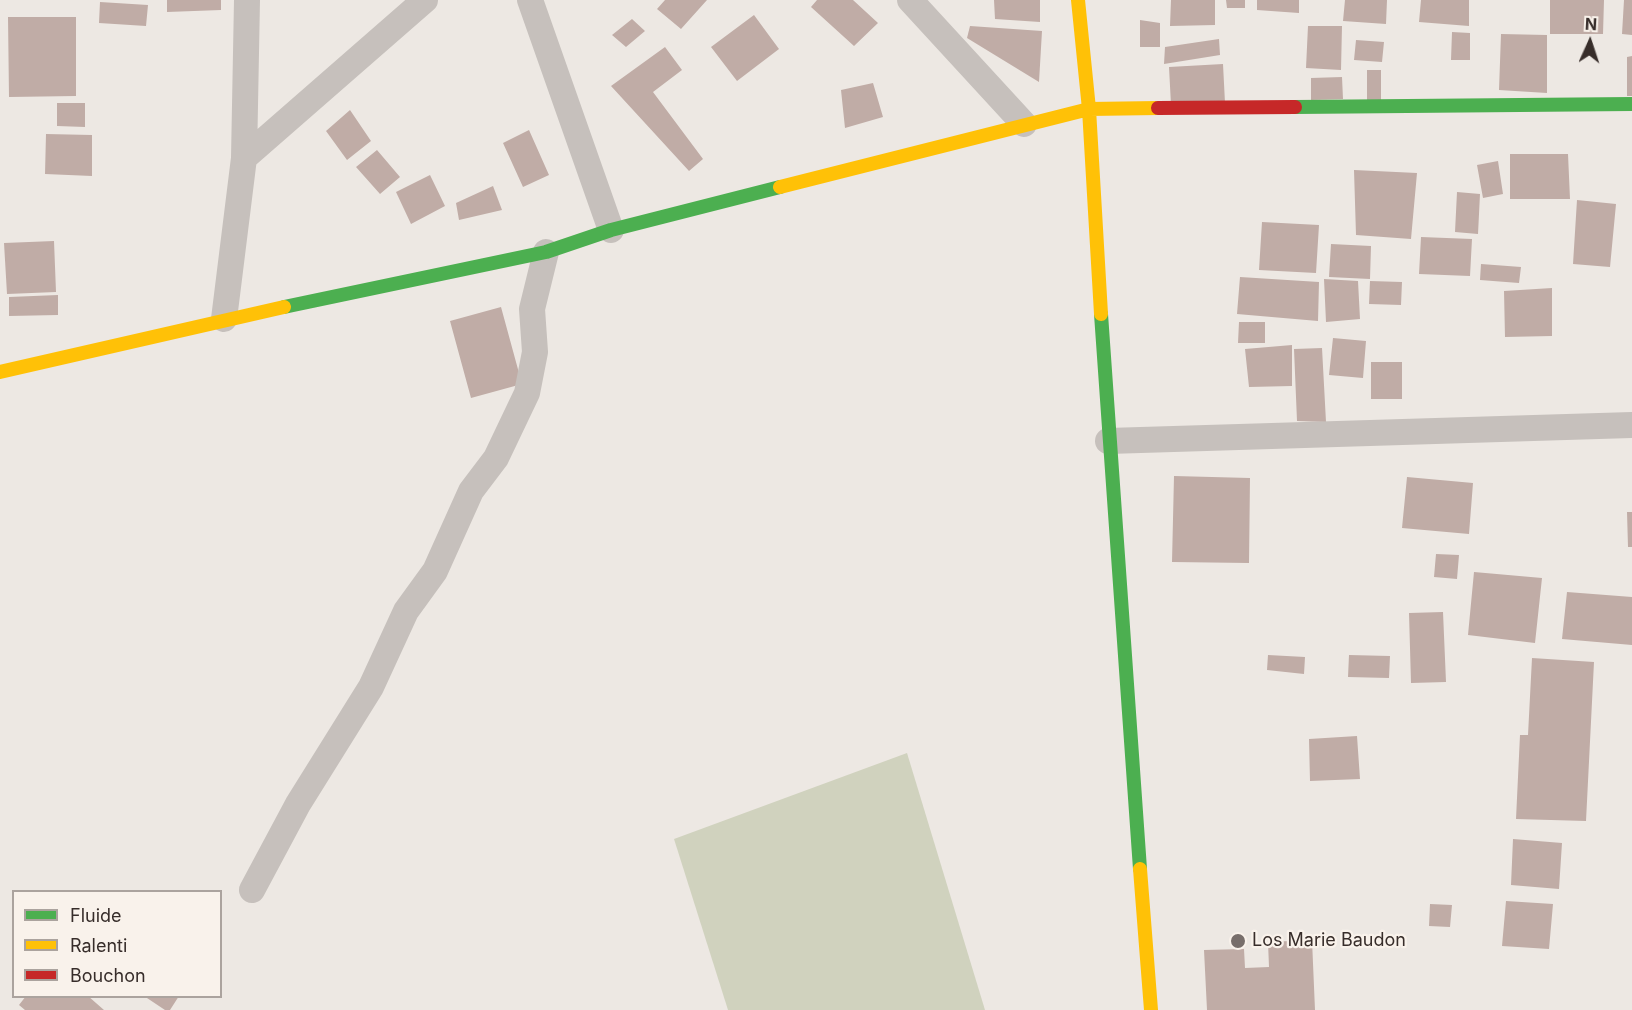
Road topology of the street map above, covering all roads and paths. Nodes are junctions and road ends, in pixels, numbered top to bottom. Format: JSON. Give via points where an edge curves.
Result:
{"nodes":[{"id":1,"x":247,"y":0,"type":"edge"},
{"id":2,"x":425,"y":0,"type":"edge"},
{"id":3,"x":530,"y":0,"type":"edge"},
{"id":4,"x":910,"y":0,"type":"edge"},
{"id":5,"x":1078,"y":0,"type":"edge"},
{"id":6,"x":1632,"y":104,"type":"edge"},
{"id":7,"x":1089,"y":109,"type":"junction"},
{"id":8,"x":1024,"y":124,"type":"junction"},
{"id":9,"x":244,"y":158,"type":"junction"},
{"id":10,"x":611,"y":230,"type":"junction"},
{"id":11,"x":546,"y":252,"type":"junction"},
{"id":12,"x":224,"y":319,"type":"junction"},
{"id":13,"x":0,"y":372,"type":"edge"},
{"id":14,"x":1632,"y":425,"type":"edge"},
{"id":15,"x":1108,"y":441,"type":"junction"},
{"id":16,"x":252,"y":890,"type":"dead end"},
{"id":17,"x":1151,"y":1010,"type":"edge"}],
"edges":[{"from":1,"to":9,"type":"street"},
{"from":2,"to":9,"type":"street"},
{"from":3,"to":10,"type":"street"},
{"from":4,"to":8,"type":"street"},
{"from":5,"to":7,"type":"street"},
{"from":6,"to":7,"type":"street"},
{"from":7,"to":8,"type":"street"},
{"from":7,"to":15,"type":"street"},
{"from":8,"to":10,"type":"street"},
{"from":9,"to":12,"type":"street"},
{"from":10,"to":11,"type":"street"},
{"from":11,"to":12,"type":"street"},
{"from":11,"to":16,"type":"street","via":[[532,309],[535,352],[527,393],[496,458],[471,491],[435,571],[406,611],[371,687],[298,804]]},
{"from":12,"to":13,"type":"street"},
{"from":14,"to":15,"type":"street"},
{"from":15,"to":17,"type":"street"}]}
